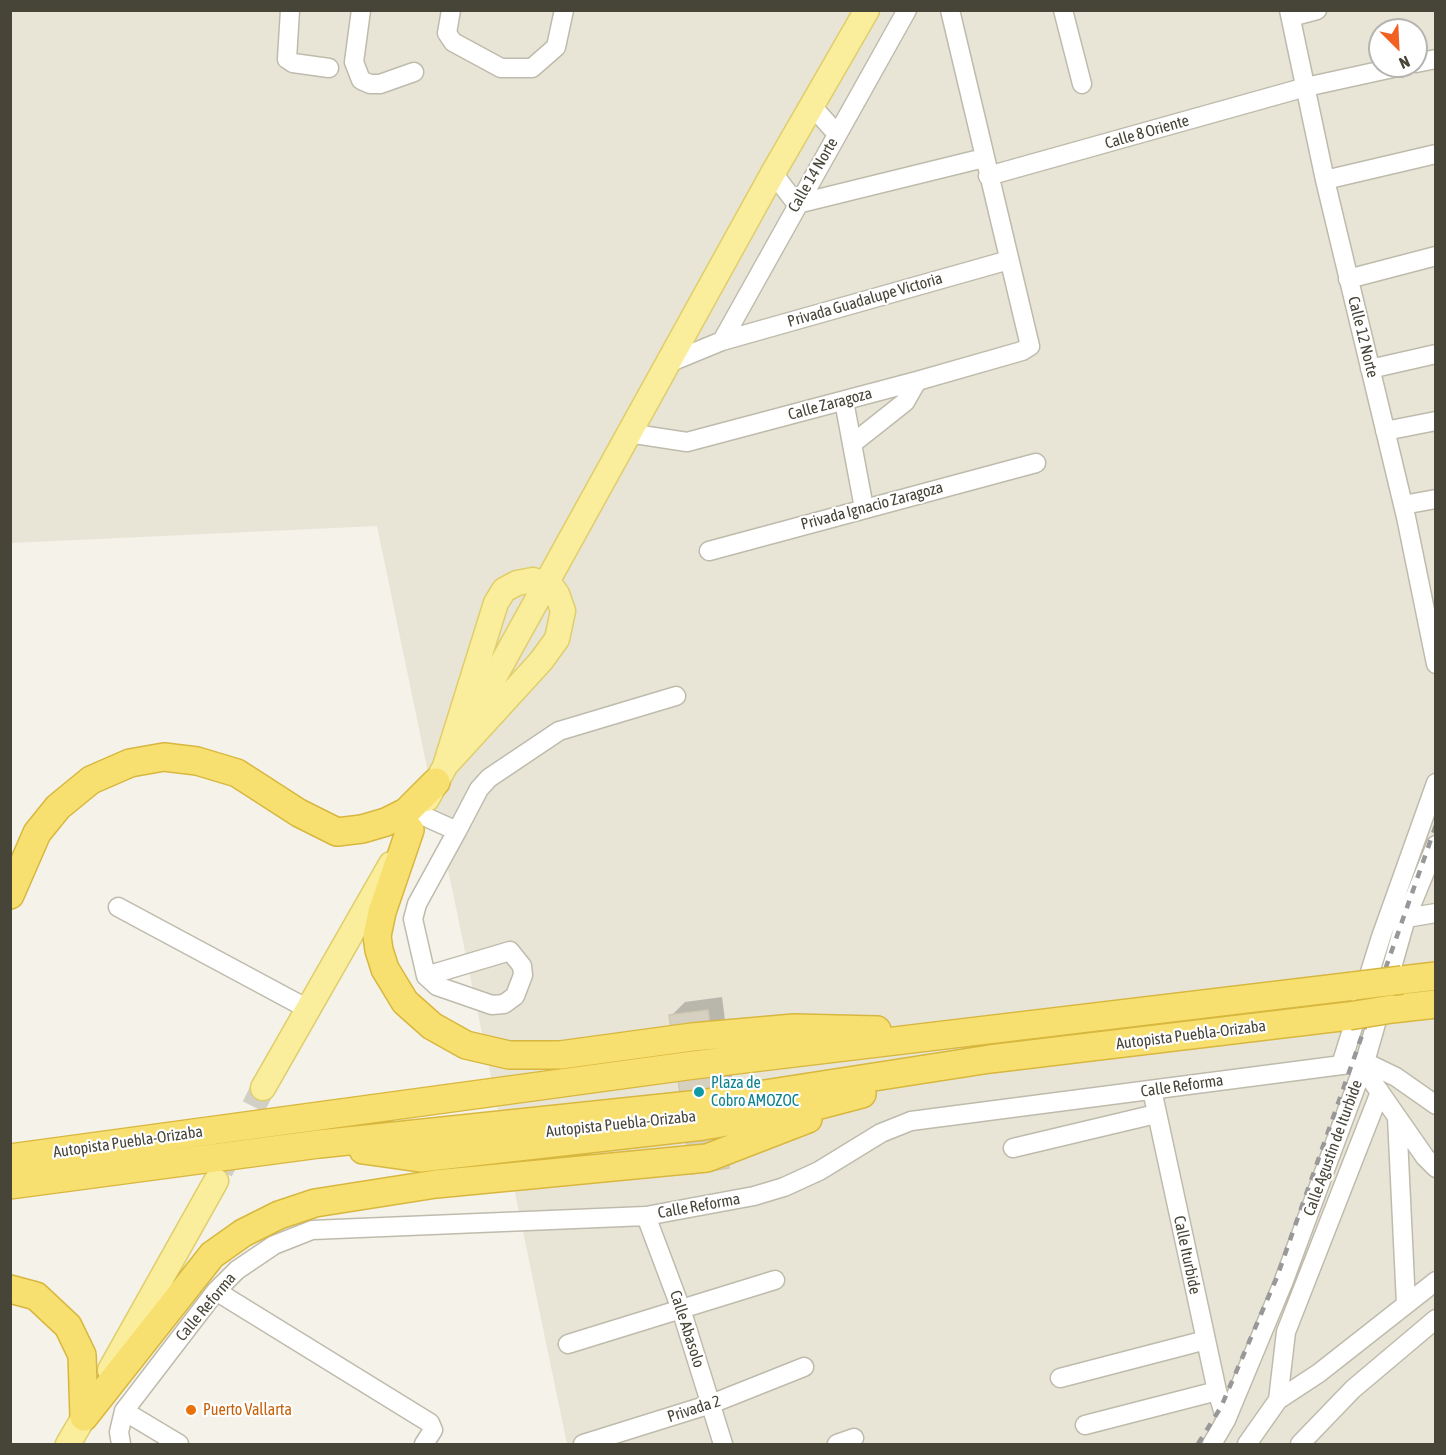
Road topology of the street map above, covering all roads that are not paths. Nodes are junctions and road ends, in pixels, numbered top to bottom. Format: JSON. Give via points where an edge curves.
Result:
{"nodes":[{"id":1,"x":290,"y":10,"type":"edge"},
{"id":2,"x":361,"y":10,"type":"edge"},
{"id":3,"x":451,"y":10,"type":"edge"},
{"id":4,"x":564,"y":10,"type":"edge"},
{"id":5,"x":867,"y":10,"type":"edge"},
{"id":6,"x":908,"y":10,"type":"edge"},
{"id":7,"x":950,"y":10,"type":"edge"},
{"id":8,"x":1317,"y":10,"type":"edge"},
{"id":9,"x":1066,"y":11,"type":"edge"},
{"id":10,"x":1290,"y":14,"type":"edge"},
{"id":11,"x":329,"y":68,"type":"dead end"},
{"id":12,"x":414,"y":72,"type":"dead end"},
{"id":13,"x":1368,"y":73,"type":"edge"},
{"id":14,"x":1082,"y":84,"type":"dead end"},
{"id":15,"x":1306,"y":87,"type":"junction"},
{"id":16,"x":812,"y":106,"type":"junction"},
{"id":17,"x":837,"y":134,"type":"junction"},
{"id":18,"x":1436,"y":154,"type":"edge"},
{"id":19,"x":984,"y":158,"type":"junction"},
{"id":20,"x":773,"y":173,"type":"junction"},
{"id":21,"x":988,"y":176,"type":"junction"},
{"id":22,"x":1325,"y":180,"type":"junction"},
{"id":23,"x":797,"y":202,"type":"junction"},
{"id":24,"x":1436,"y":256,"type":"edge"},
{"id":25,"x":1009,"y":260,"type":"junction"},
{"id":26,"x":1348,"y":279,"type":"junction"},
{"id":27,"x":722,"y":341,"type":"junction"},
{"id":28,"x":1436,"y":354,"type":"edge"},
{"id":29,"x":666,"y":364,"type":"junction"},
{"id":30,"x":1370,"y":369,"type":"junction"},
{"id":31,"x":917,"y":381,"type":"junction"},
{"id":32,"x":844,"y":401,"type":"junction"},
{"id":33,"x":1436,"y":421,"type":"edge"},
{"id":34,"x":1385,"y":431,"type":"junction"},
{"id":35,"x":628,"y":433,"type":"junction"},
{"id":36,"x":852,"y":444,"type":"junction"},
{"id":37,"x":1036,"y":463,"type":"dead end"},
{"id":38,"x":1436,"y":499,"type":"edge"},
{"id":39,"x":1403,"y":505,"type":"junction"},
{"id":40,"x":864,"y":508,"type":"junction"},
{"id":41,"x":709,"y":551,"type":"dead end"},
{"id":42,"x":544,"y":583,"type":"junction"},
{"id":43,"x":1436,"y":664,"type":"edge"},
{"id":44,"x":676,"y":696,"type":"dead end"},
{"id":45,"x":441,"y":774,"type":"junction"},
{"id":46,"x":1436,"y":783,"type":"edge"},
{"id":47,"x":414,"y":822,"type":"junction"},
{"id":48,"x":457,"y":831,"type":"junction"},
{"id":49,"x":1436,"y":845,"type":"edge"},
{"id":50,"x":10,"y":895,"type":"edge"},
{"id":51,"x":118,"y":907,"type":"dead end"},
{"id":52,"x":1436,"y":913,"type":"edge"},
{"id":53,"x":1406,"y":918,"type":"junction"},
{"id":54,"x":426,"y":976,"type":"junction"},
{"id":55,"x":1436,"y":976,"type":"edge"},
{"id":56,"x":1436,"y":1004,"type":"edge"},
{"id":57,"x":308,"y":1009,"type":"junction"},
{"id":58,"x":1025,"y":1027,"type":"junction"},
{"id":59,"x":990,"y":1059,"type":"junction"},
{"id":60,"x":1341,"y":1065,"type":"junction"},
{"id":61,"x":1364,"y":1065,"type":"junction"},
{"id":62,"x":263,"y":1088,"type":"tunnel mouth"},
{"id":63,"x":1152,"y":1090,"type":"junction"},
{"id":64,"x":1380,"y":1092,"type":"junction"},
{"id":65,"x":1436,"y":1105,"type":"edge"},
{"id":66,"x":388,"y":1106,"type":"junction"},
{"id":67,"x":1156,"y":1114,"type":"junction"},
{"id":68,"x":1397,"y":1117,"type":"junction"},
{"id":69,"x":808,"y":1119,"type":"junction"},
{"id":70,"x":319,"y":1144,"type":"junction"},
{"id":71,"x":1013,"y":1148,"type":"dead end"},
{"id":72,"x":10,"y":1158,"type":"edge"},
{"id":73,"x":420,"y":1158,"type":"junction"},
{"id":74,"x":1436,"y":1168,"type":"edge"},
{"id":75,"x":216,"y":1181,"type":"tunnel mouth"},
{"id":76,"x":10,"y":1185,"type":"edge"},
{"id":77,"x":646,"y":1216,"type":"junction"},
{"id":78,"x":775,"y":1280,"type":"dead end"},
{"id":79,"x":1436,"y":1281,"type":"edge"},
{"id":80,"x":10,"y":1290,"type":"edge"},
{"id":81,"x":216,"y":1291,"type":"junction"},
{"id":82,"x":1406,"y":1304,"type":"junction"},
{"id":83,"x":681,"y":1309,"type":"junction"},
{"id":84,"x":1436,"y":1319,"type":"edge"},
{"id":85,"x":1206,"y":1340,"type":"junction"},
{"id":86,"x":568,"y":1344,"type":"dead end"},
{"id":87,"x":804,"y":1367,"type":"dead end"},
{"id":88,"x":1060,"y":1378,"type":"dead end"},
{"id":89,"x":1217,"y":1391,"type":"junction"},
{"id":90,"x":1278,"y":1400,"type":"junction"},
{"id":91,"x":711,"y":1404,"type":"junction"},
{"id":92,"x":124,"y":1411,"type":"junction"},
{"id":93,"x":1226,"y":1420,"type":"junction"},
{"id":94,"x":1085,"y":1425,"type":"dead end"},
{"id":95,"x":72,"y":1438,"type":"edge"},
{"id":96,"x":121,"y":1444,"type":"edge"},
{"id":97,"x":179,"y":1444,"type":"edge"},
{"id":98,"x":424,"y":1444,"type":"edge"},
{"id":99,"x":582,"y":1444,"type":"edge"},
{"id":100,"x":723,"y":1444,"type":"edge"},
{"id":101,"x":1212,"y":1444,"type":"edge"},
{"id":102,"x":1247,"y":1444,"type":"edge"},
{"id":103,"x":1300,"y":1444,"type":"edge"}],
"edges":[{"from":1,"to":11,"type":"street","via":[[287,59]]},
{"from":2,"to":12,"type":"street","via":[[354,62],[361,80],[380,84]]},
{"from":3,"to":4,"type":"street","via":[[447,33],[453,42],[501,68],[532,68],[556,47]]},
{"from":5,"to":16,"type":"main road"},
{"from":6,"to":17,"type":"street","name":"Calle 14 Norte"},
{"from":7,"to":19,"type":"street"},
{"from":8,"to":10,"type":"street"},
{"from":9,"to":14,"type":"street"},
{"from":10,"to":15,"type":"street","name":"Calle 12 Norte"},
{"from":13,"to":15,"type":"street","name":"Calle 8 Oriente"},
{"from":15,"to":21,"type":"street","name":"Calle 8 Oriente"},
{"from":15,"to":22,"type":"street","name":"Calle 12 Norte"},
{"from":16,"to":17,"type":"street"},
{"from":16,"to":20,"type":"main road"},
{"from":17,"to":23,"type":"street","name":"Calle 14 Norte"},
{"from":18,"to":22,"type":"street"},
{"from":19,"to":21,"type":"street"},
{"from":19,"to":23,"type":"street"},
{"from":20,"to":23,"type":"street"},
{"from":20,"to":29,"type":"main road"},
{"from":21,"to":25,"type":"street"},
{"from":22,"to":26,"type":"street","name":"Calle 12 Norte"},
{"from":23,"to":27,"type":"street","name":"Calle 14 Norte"},
{"from":24,"to":26,"type":"street"},
{"from":25,"to":27,"type":"street","name":"Privada Guadalupe Victoria"},
{"from":25,"to":31,"type":"street","name":"Calle Zaragoza","via":[[1030,345],[1022,351]]},
{"from":26,"to":30,"type":"street","name":"Calle 12 Norte"},
{"from":27,"to":29,"type":"street","name":"Privada Guadalupe Victoria"},
{"from":28,"to":30,"type":"street"},
{"from":29,"to":35,"type":"main road"},
{"from":30,"to":34,"type":"street","name":"Calle 12 Norte"},
{"from":31,"to":32,"type":"street","name":"Calle Zaragoza"},
{"from":31,"to":36,"type":"street","via":[[905,402]]},
{"from":32,"to":35,"type":"street","name":"Calle Zaragoza","via":[[687,442]]},
{"from":32,"to":36,"type":"street"},
{"from":33,"to":34,"type":"street"},
{"from":34,"to":39,"type":"street","name":"Calle 12 Norte"},
{"from":35,"to":42,"type":"main road"},
{"from":36,"to":40,"type":"street"},
{"from":37,"to":40,"type":"street","name":"Privada Ignacio Zaragoza"},
{"from":38,"to":39,"type":"street"},
{"from":39,"to":43,"type":"street","name":"Calle 12 Norte"},
{"from":40,"to":41,"type":"street","name":"Privada Ignacio Zaragoza"},
{"from":42,"to":45,"type":"main road"},
{"from":42,"to":45,"type":"main road","via":[[518,583],[504,590],[496,603]]},
{"from":42,"to":45,"type":"main road","via":[[557,594],[563,611],[556,639]]},
{"from":44,"to":48,"type":"street","via":[[559,731],[489,778]]},
{"from":45,"to":47,"type":"main road"},
{"from":45,"to":50,"type":"highway","via":[[406,812],[387,822],[337,832],[237,773],[197,761],[164,757],[130,763],[91,780],[58,807],[37,833]]},
{"from":46,"to":60,"type":"street"},
{"from":47,"to":48,"type":"street"},
{"from":47,"to":57,"type":"main road"},
{"from":47,"to":58,"type":"highway","via":[[382,912],[377,936],[379,950],[385,969],[405,1002],[432,1026],[466,1045],[509,1055],[560,1055],[794,1028],[914,1031]]},
{"from":48,"to":54,"type":"street","via":[[417,904],[413,919]]},
{"from":49,"to":53,"type":"street","name":"Calle Agustín de Iturbide"},
{"from":51,"to":57,"type":"street"},
{"from":52,"to":53,"type":"street"},
{"from":53,"to":61,"type":"street","name":"Calle Agustín de Iturbide"},
{"from":54,"to":54,"type":"street","via":[[510,951],[522,966],[523,975],[515,996],[504,1004],[492,1005],[437,986]]},
{"from":55,"to":58,"type":"highway","name":"Autopista Puebla-Orizaba","bridge":true},
{"from":56,"to":59,"type":"highway","name":"Autopista Puebla-Orizaba","bridge":true},
{"from":57,"to":62,"type":"main road"},
{"from":58,"to":66,"type":"highway","name":"Autopista Puebla-Orizaba","via":[[694,1065]]},
{"from":58,"to":66,"type":"highway","name":"Autopista Puebla-Orizaba","via":[[917,1055],[563,1108],[420,1111]]},
{"from":59,"to":69,"type":"highway","name":"Autopista Puebla-Orizaba"},
{"from":59,"to":70,"type":"highway","name":"Autopista Puebla-Orizaba","via":[[700,1104]]},
{"from":59,"to":73,"type":"highway","name":"Autopista Puebla-Orizaba","via":[[805,1109],[703,1126]]},
{"from":60,"to":61,"type":"street","name":"Calle Reforma"},
{"from":60,"to":63,"type":"street","name":"Calle Reforma"},
{"from":61,"to":64,"type":"street"},
{"from":61,"to":65,"type":"street","via":[[1396,1077]]},
{"from":61,"to":93,"type":"street","name":"Calle Agustín de Iturbide","via":[[1283,1283]]},
{"from":63,"to":67,"type":"street","name":"Calle Iturbide"},
{"from":63,"to":77,"type":"street","name":"Calle Reforma","via":[[911,1121],[881,1133],[819,1171],[784,1187]]},
{"from":64,"to":68,"type":"street"},
{"from":64,"to":90,"type":"street","via":[[1286,1332]]},
{"from":66,"to":72,"type":"highway","name":"Autopista Puebla-Orizaba"},
{"from":67,"to":71,"type":"street"},
{"from":67,"to":85,"type":"street","name":"Calle Iturbide"},
{"from":68,"to":74,"type":"street"},
{"from":68,"to":82,"type":"street"},
{"from":69,"to":73,"type":"highway","name":"Autopista Puebla-Orizaba","via":[[705,1141],[536,1159]]},
{"from":69,"to":95,"type":"highway","via":[[707,1158],[436,1184],[315,1203],[279,1215],[212,1255]]},
{"from":70,"to":73,"type":"highway","name":"Autopista Puebla-Orizaba"},
{"from":70,"to":76,"type":"highway","name":"Autopista Puebla-Orizaba"},
{"from":75,"to":95,"type":"main road"},
{"from":77,"to":81,"type":"street","name":"Calle Reforma","via":[[312,1230],[274,1245],[237,1270]]},
{"from":77,"to":83,"type":"street","name":"Calle Abasolo"},
{"from":78,"to":83,"type":"street"},
{"from":79,"to":82,"type":"street"},
{"from":80,"to":95,"type":"highway","via":[[36,1296],[48,1304],[68,1326],[82,1355]]},
{"from":81,"to":92,"type":"street","name":"Calle Reforma"},
{"from":81,"to":98,"type":"street","via":[[430,1423],[433,1430]]},
{"from":82,"to":90,"type":"street"},
{"from":83,"to":86,"type":"street"},
{"from":83,"to":91,"type":"street","name":"Calle Abasolo"},
{"from":84,"to":103,"type":"street","via":[[1353,1389]]},
{"from":85,"to":88,"type":"street"},
{"from":85,"to":89,"type":"street","name":"Calle Iturbide"},
{"from":87,"to":91,"type":"street","name":"Privada 2"},
{"from":89,"to":93,"type":"street","name":"Calle Iturbide"},
{"from":89,"to":94,"type":"street"},
{"from":90,"to":102,"type":"street"},
{"from":91,"to":99,"type":"street","name":"Privada 2"},
{"from":91,"to":100,"type":"street","name":"Calle Abasolo"},
{"from":92,"to":96,"type":"street","via":[[119,1432]]},
{"from":92,"to":97,"type":"street"},
{"from":93,"to":101,"type":"street","name":"Calle Agustín de Iturbide"}]}
